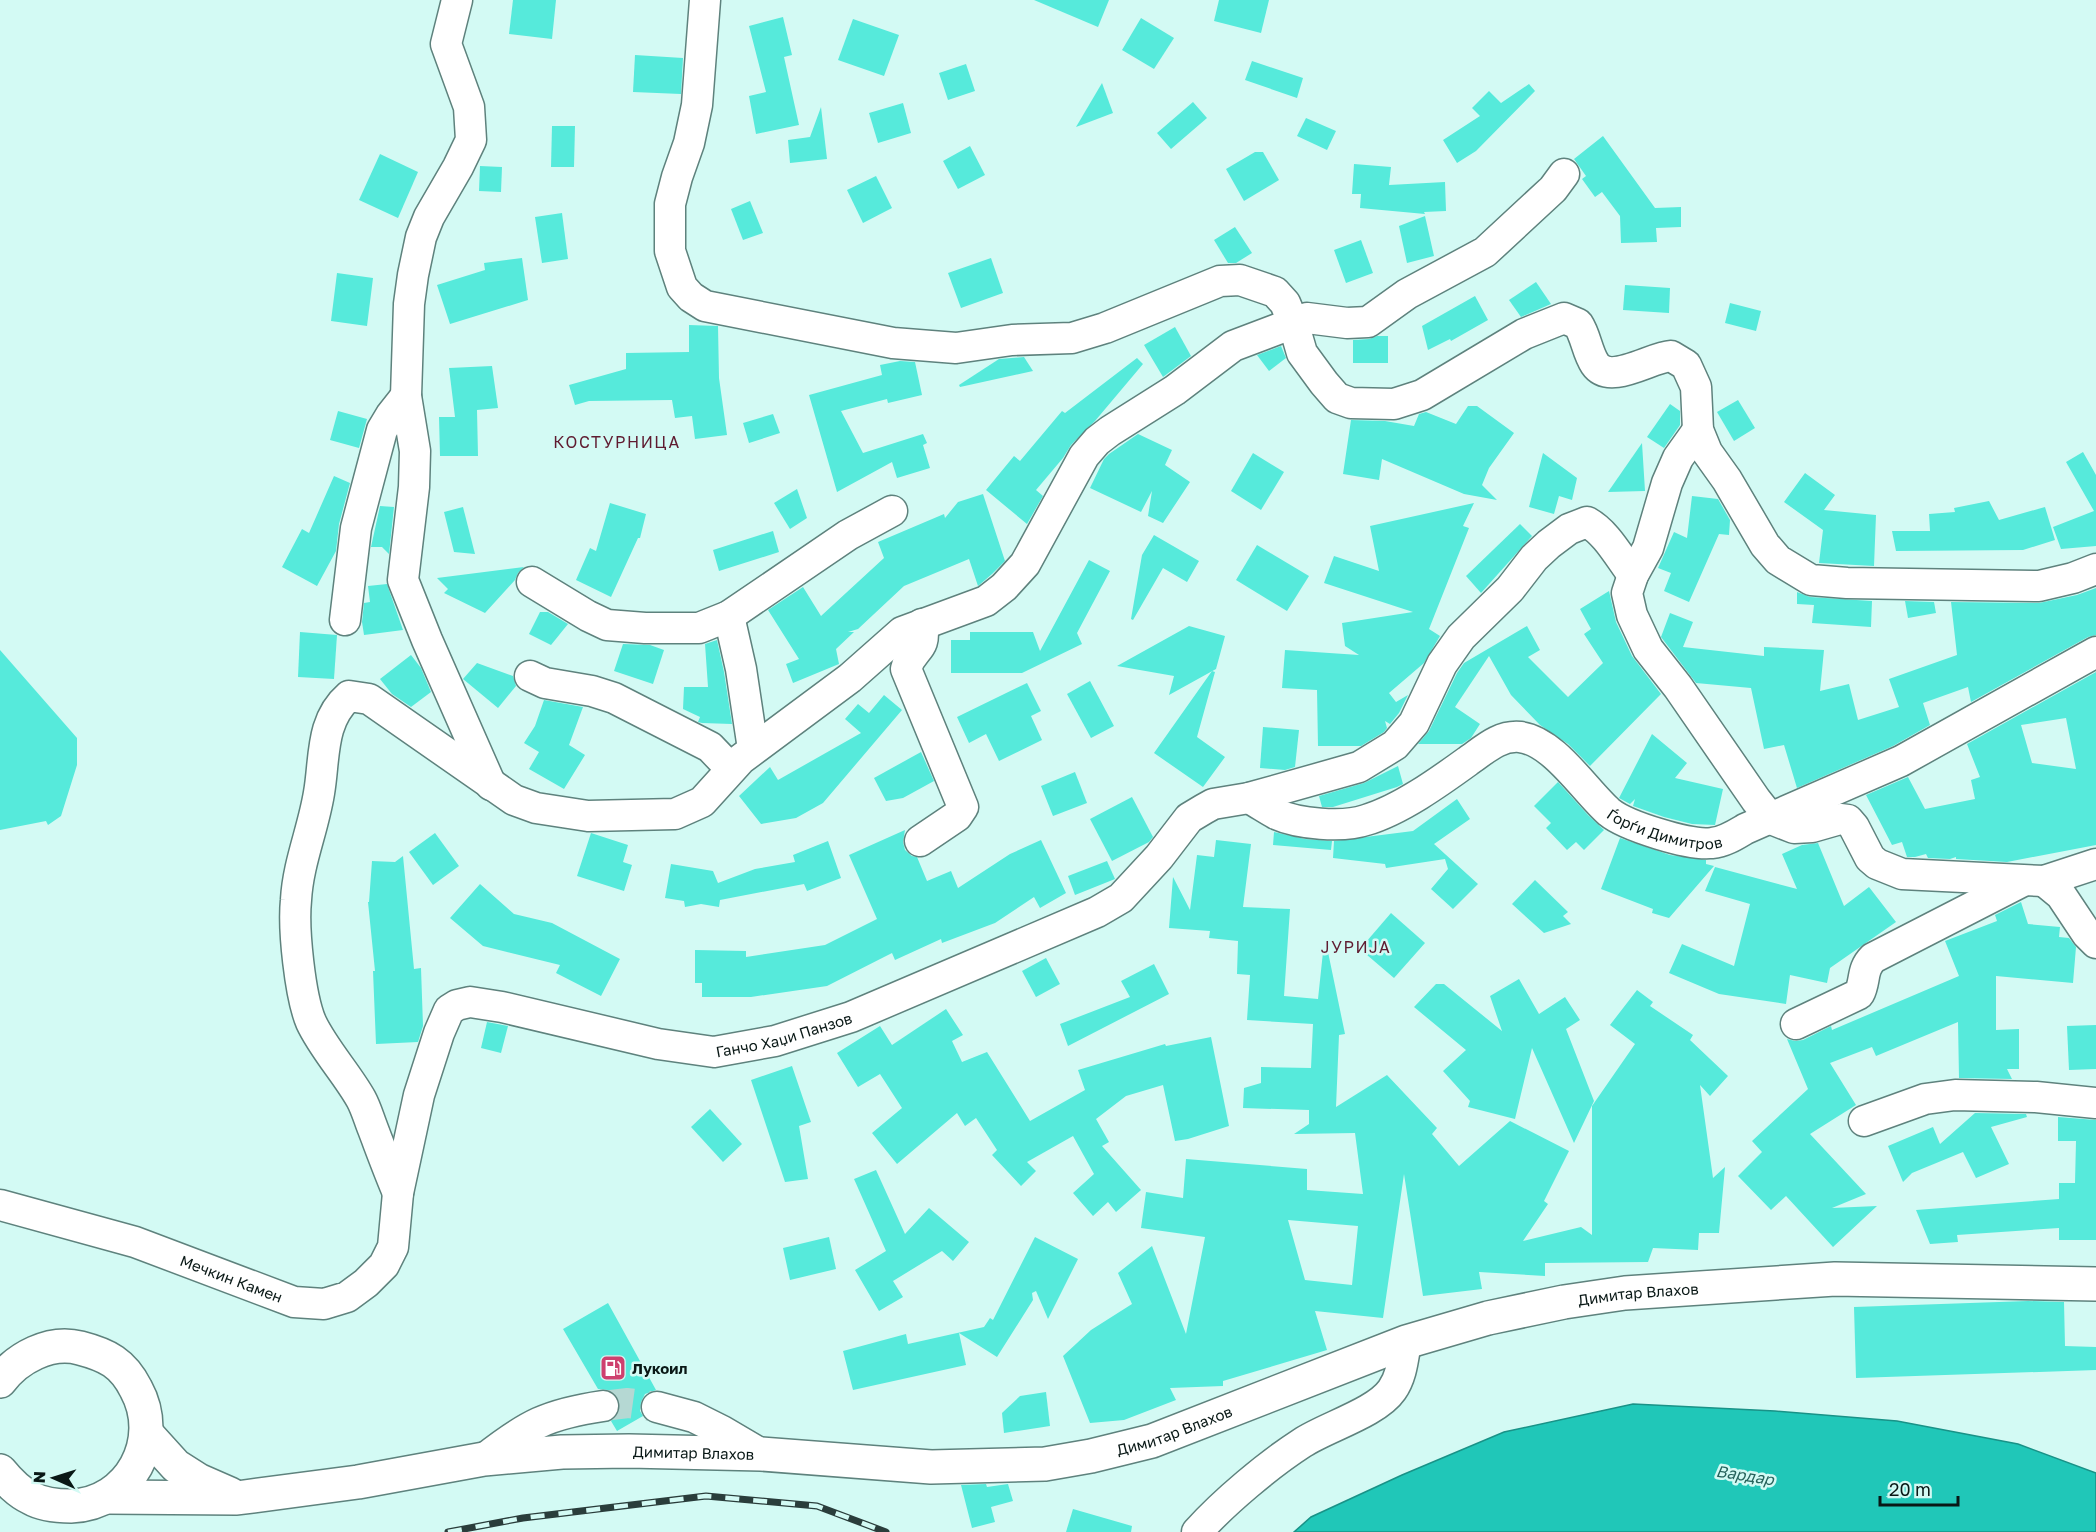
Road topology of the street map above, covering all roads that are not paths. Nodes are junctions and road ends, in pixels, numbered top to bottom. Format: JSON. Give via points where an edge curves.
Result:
{"nodes":[{"id":1,"x":457,"y":0,"type":"edge"},
{"id":2,"x":705,"y":0,"type":"edge"},
{"id":3,"x":1564,"y":174,"type":"dead end"},
{"id":4,"x":1293,"y":322,"type":"junction"},
{"id":5,"x":406,"y":396,"type":"junction"},
{"id":6,"x":1698,"y":430,"type":"junction"},
{"id":7,"x":892,"y":511,"type":"dead end"},
{"id":8,"x":2096,"y":568,"type":"edge"},
{"id":9,"x":1633,"y":575,"type":"junction"},
{"id":10,"x":532,"y":582,"type":"dead end"},
{"id":11,"x":729,"y":616,"type":"junction"},
{"id":12,"x":345,"y":620,"type":"dead end"},
{"id":13,"x":922,"y":624,"type":"junction"},
{"id":14,"x":2096,"y":652,"type":"edge"},
{"id":15,"x":530,"y":676,"type":"dead end"},
{"id":16,"x":753,"y":749,"type":"junction"},
{"id":17,"x":731,"y":768,"type":"junction"},
{"id":18,"x":490,"y":785,"type":"junction"},
{"id":19,"x":1249,"y":798,"type":"junction"},
{"id":20,"x":1771,"y":819,"type":"junction"},
{"id":21,"x":920,"y":841,"type":"dead end"},
{"id":22,"x":2096,"y":864,"type":"edge"},
{"id":23,"x":2035,"y":880,"type":"junction"},
{"id":24,"x":2096,"y":943,"type":"edge"},
{"id":25,"x":1796,"y":1024,"type":"dead end"},
{"id":26,"x":2096,"y":1103,"type":"edge"},
{"id":27,"x":1864,"y":1121,"type":"dead end"},
{"id":28,"x":398,"y":1193,"type":"junction"},
{"id":29,"x":0,"y":1205,"type":"edge"},
{"id":30,"x":2096,"y":1284,"type":"edge"},
{"id":31,"x":1406,"y":1342,"type":"junction"},
{"id":32,"x":0,"y":1344,"type":"edge"},
{"id":33,"x":40,"y":1350,"type":"junction"},
{"id":34,"x":0,"y":1381,"type":"edge"},
{"id":35,"x":603,"y":1406,"type":"tunnel mouth"},
{"id":36,"x":657,"y":1407,"type":"tunnel mouth"},
{"id":37,"x":147,"y":1434,"type":"junction"},
{"id":38,"x":761,"y":1454,"type":"junction"},
{"id":39,"x":484,"y":1459,"type":"junction"},
{"id":40,"x":4,"y":1479,"type":"edge"},
{"id":41,"x":106,"y":1497,"type":"junction"},
{"id":42,"x":237,"y":1498,"type":"junction"},
{"id":43,"x":1197,"y":1532,"type":"edge"}],
"edges":[{"from":1,"to":5,"type":"street","via":[[446,44],[469,107],[471,140],[421,237],[409,304]]},
{"from":2,"to":4,"type":"street","via":[[697,105],[670,204],[670,251],[682,287],[705,306],[893,343],[957,348],[1012,340],[1072,338],[1220,281],[1240,280],[1275,291]]},
{"from":3,"to":4,"type":"street","via":[[1485,252],[1407,294],[1368,322],[1307,318]]},
{"from":4,"to":6,"type":"street","via":[[1302,353],[1331,391],[1351,403],[1371,405],[1394,404],[1422,395],[1524,334],[1558,320],[1569,320],[1578,324],[1602,371],[1620,372],[1671,356],[1686,365],[1696,387]]},
{"from":4,"to":13,"type":"street","via":[[1233,346],[1097,441],[1084,456],[1025,564],[1004,587],[986,601]]},
{"from":5,"to":12,"type":"street","via":[[382,430],[356,528]]},
{"from":5,"to":18,"type":"street","via":[[415,451],[403,580]]},
{"from":6,"to":8,"type":"street","via":[[1707,452],[1765,545],[1778,560],[1811,580],[2039,586]]},
{"from":6,"to":9,"type":"street","via":[[1678,458],[1648,548]]},
{"from":7,"to":11,"type":"street","via":[[848,535]]},
{"from":9,"to":19,"type":"street","via":[[1596,527],[1587,522],[1569,529],[1534,558],[1510,589],[1461,637],[1442,664],[1414,723],[1395,745],[1359,767]]},
{"from":9,"to":20,"type":"street","via":[[1627,593],[1632,615],[1648,648]]},
{"from":10,"to":11,"type":"street","via":[[607,625],[699,628]]},
{"from":11,"to":16,"type":"street"},
{"from":13,"to":16,"type":"street","via":[[902,632],[850,678]]},
{"from":13,"to":21,"type":"street","via":[[924,638],[909,657],[906,669],[963,807],[957,816]]},
{"from":14,"to":20,"type":"street","name":"Ѓорѓи Димитров","via":[[1901,761]]},
{"from":15,"to":17,"type":"street","via":[[614,698],[710,747]]},
{"from":16,"to":17,"type":"street"},
{"from":17,"to":18,"type":"street","via":[[702,802],[675,814],[588,816],[536,808]]},
{"from":18,"to":28,"type":"street","via":[[369,699],[349,696],[338,706],[329,726],[295,902],[303,994],[312,1022],[362,1101]]},
{"from":19,"to":20,"type":"street","name":"Ѓорѓи Димитров","via":[[1294,820],[1364,821],[1408,800],[1494,743],[1510,737],[1536,741],[1616,817],[1671,837],[1712,843]]},
{"from":19,"to":28,"type":"street","name":"Ганчо Хаџи Панзов","via":[[1213,804],[1189,818],[1121,898],[1096,912],[851,1017],[775,1041],[714,1052],[682,1049],[502,1007],[470,1002],[457,1005],[450,1010],[428,1064]]},
{"from":20,"to":23,"type":"street","via":[[1794,828],[1848,820],[1870,858],[1902,874]]},
{"from":22,"to":23,"type":"street"},
{"from":23,"to":24,"type":"street","via":[[2061,895]]},
{"from":23,"to":25,"type":"street","via":[[1873,958],[1866,965],[1859,994]]},
{"from":26,"to":27,"type":"street","via":[[2036,1096],[1955,1095],[1925,1099]]},
{"from":28,"to":29,"type":"street","name":"Мечкин Камен","via":[[393,1247],[384,1265],[347,1297],[324,1304],[294,1302],[135,1242]]},
{"from":30,"to":31,"type":"main road","name":"Димитар Влахов","via":[[1835,1279],[1625,1293],[1488,1318]]},
{"from":31,"to":38,"type":"main road","name":"Димитар Влахов","via":[[1152,1441],[1045,1464],[931,1467]]},
{"from":31,"to":43,"type":"street","via":[[1401,1373],[1392,1391],[1377,1404],[1315,1435],[1273,1464]]},
{"from":32,"to":33,"type":"main road"},
{"from":33,"to":34,"type":"main road","via":[[18,1362]]},
{"from":33,"to":37,"type":"main road","via":[[72,1346],[103,1354],[128,1374],[143,1402]]},
{"from":35,"to":39,"type":"street","via":[[548,1417]]},
{"from":36,"to":38,"type":"street","via":[[694,1417]]},
{"from":37,"to":41,"type":"main road","via":[[140,1459],[126,1481]]},
{"from":37,"to":42,"type":"main road","via":[[176,1467]]},
{"from":38,"to":39,"type":"main road","name":"Димитар Влахов","via":[[562,1452]]},
{"from":39,"to":42,"type":"main road","name":"Димитар Влахов","via":[[358,1482]]},
{"from":40,"to":41,"type":"main road","via":[[32,1499],[57,1506],[82,1505]]},
{"from":41,"to":42,"type":"main road","name":"Димитар Влахов"}]}
